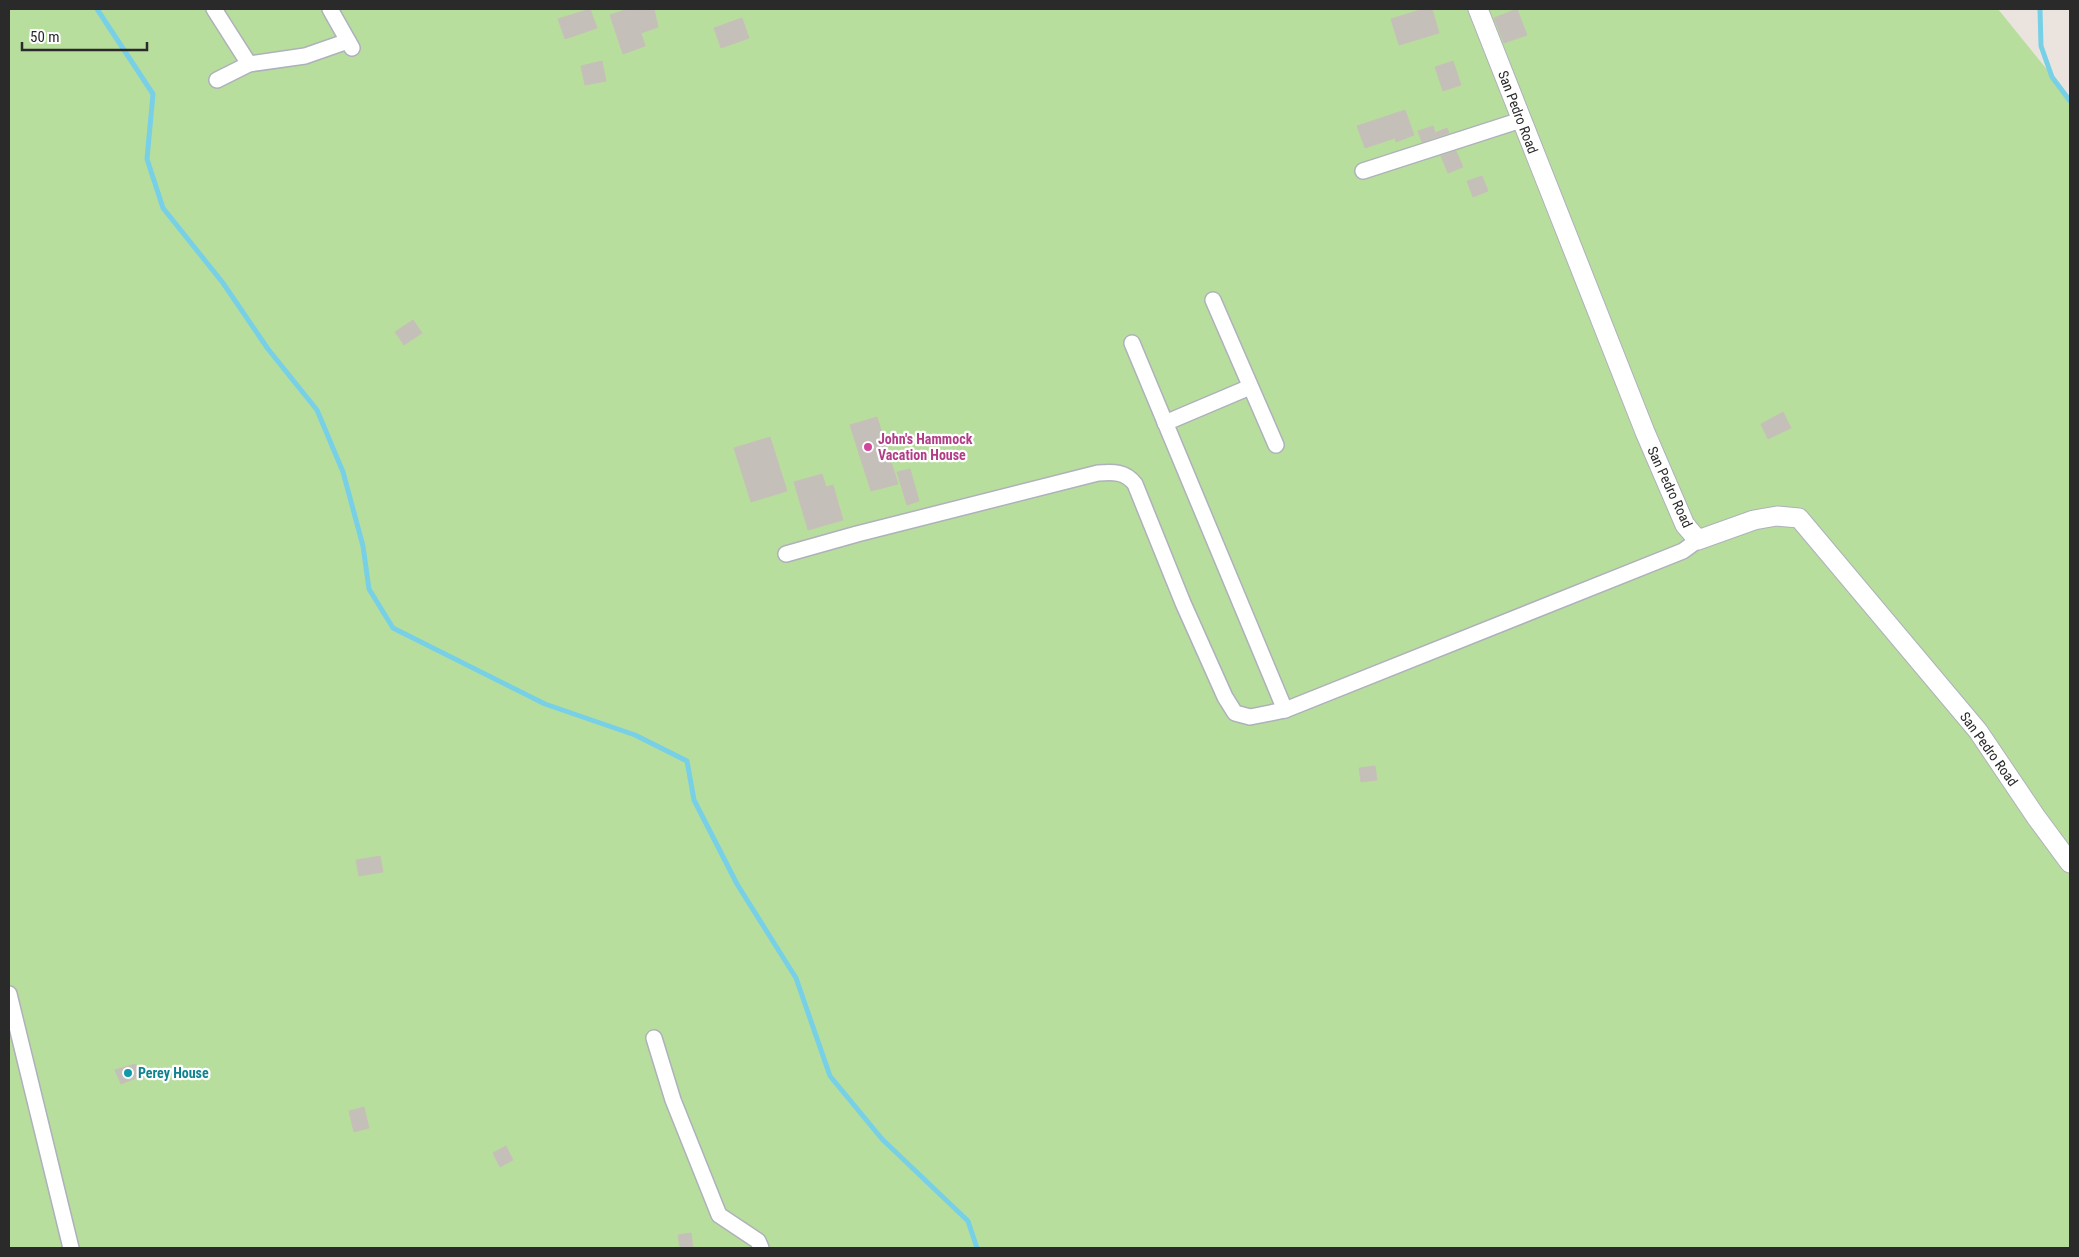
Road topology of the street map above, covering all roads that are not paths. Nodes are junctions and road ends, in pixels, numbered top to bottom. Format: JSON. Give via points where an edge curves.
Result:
{"nodes":[{"id":1,"x":214,"y":9,"type":"edge"},
{"id":2,"x":330,"y":9,"type":"edge"},
{"id":3,"x":1478,"y":9,"type":"edge"},
{"id":4,"x":249,"y":64,"type":"junction"},
{"id":5,"x":217,"y":80,"type":"dead end"},
{"id":6,"x":1521,"y":120,"type":"junction"},
{"id":7,"x":1363,"y":171,"type":"dead end"},
{"id":8,"x":1213,"y":300,"type":"dead end"},
{"id":9,"x":1132,"y":343,"type":"dead end"},
{"id":10,"x":1250,"y":387,"type":"junction"},
{"id":11,"x":1165,"y":423,"type":"junction"},
{"id":12,"x":1276,"y":445,"type":"dead end"},
{"id":13,"x":1698,"y":540,"type":"junction"},
{"id":14,"x":786,"y":554,"type":"dead end"},
{"id":15,"x":1285,"y":710,"type":"junction"},
{"id":16,"x":2070,"y":863,"type":"edge"},
{"id":17,"x":9,"y":994,"type":"edge"},
{"id":18,"x":654,"y":1038,"type":"dead end"},
{"id":19,"x":71,"y":1248,"type":"edge"},
{"id":20,"x":761,"y":1248,"type":"edge"}],
"edges":[{"from":1,"to":4,"type":"street"},
{"from":2,"to":4,"type":"street","via":[[350,45]]},
{"from":3,"to":6,"type":"street","name":"San Pedro Road"},
{"from":4,"to":5,"type":"street"},
{"from":6,"to":7,"type":"street"},
{"from":6,"to":13,"type":"street","name":"San Pedro Road","via":[[1645,432],[1685,525]]},
{"from":8,"to":10,"type":"street"},
{"from":9,"to":11,"type":"street"},
{"from":10,"to":11,"type":"street"},
{"from":10,"to":12,"type":"street"},
{"from":11,"to":15,"type":"street"},
{"from":13,"to":15,"type":"street","via":[[1683,551]]},
{"from":13,"to":16,"type":"street","name":"San Pedro Road","via":[[1754,520],[1777,516],[1799,518],[1978,731]]},
{"from":14,"to":15,"type":"street","via":[[1098,473],[1116,472],[1129,476],[1225,697],[1235,713],[1250,717]]},
{"from":17,"to":19,"type":"street"},
{"from":18,"to":20,"type":"street","via":[[673,1100],[719,1215],[758,1241]]}]}
